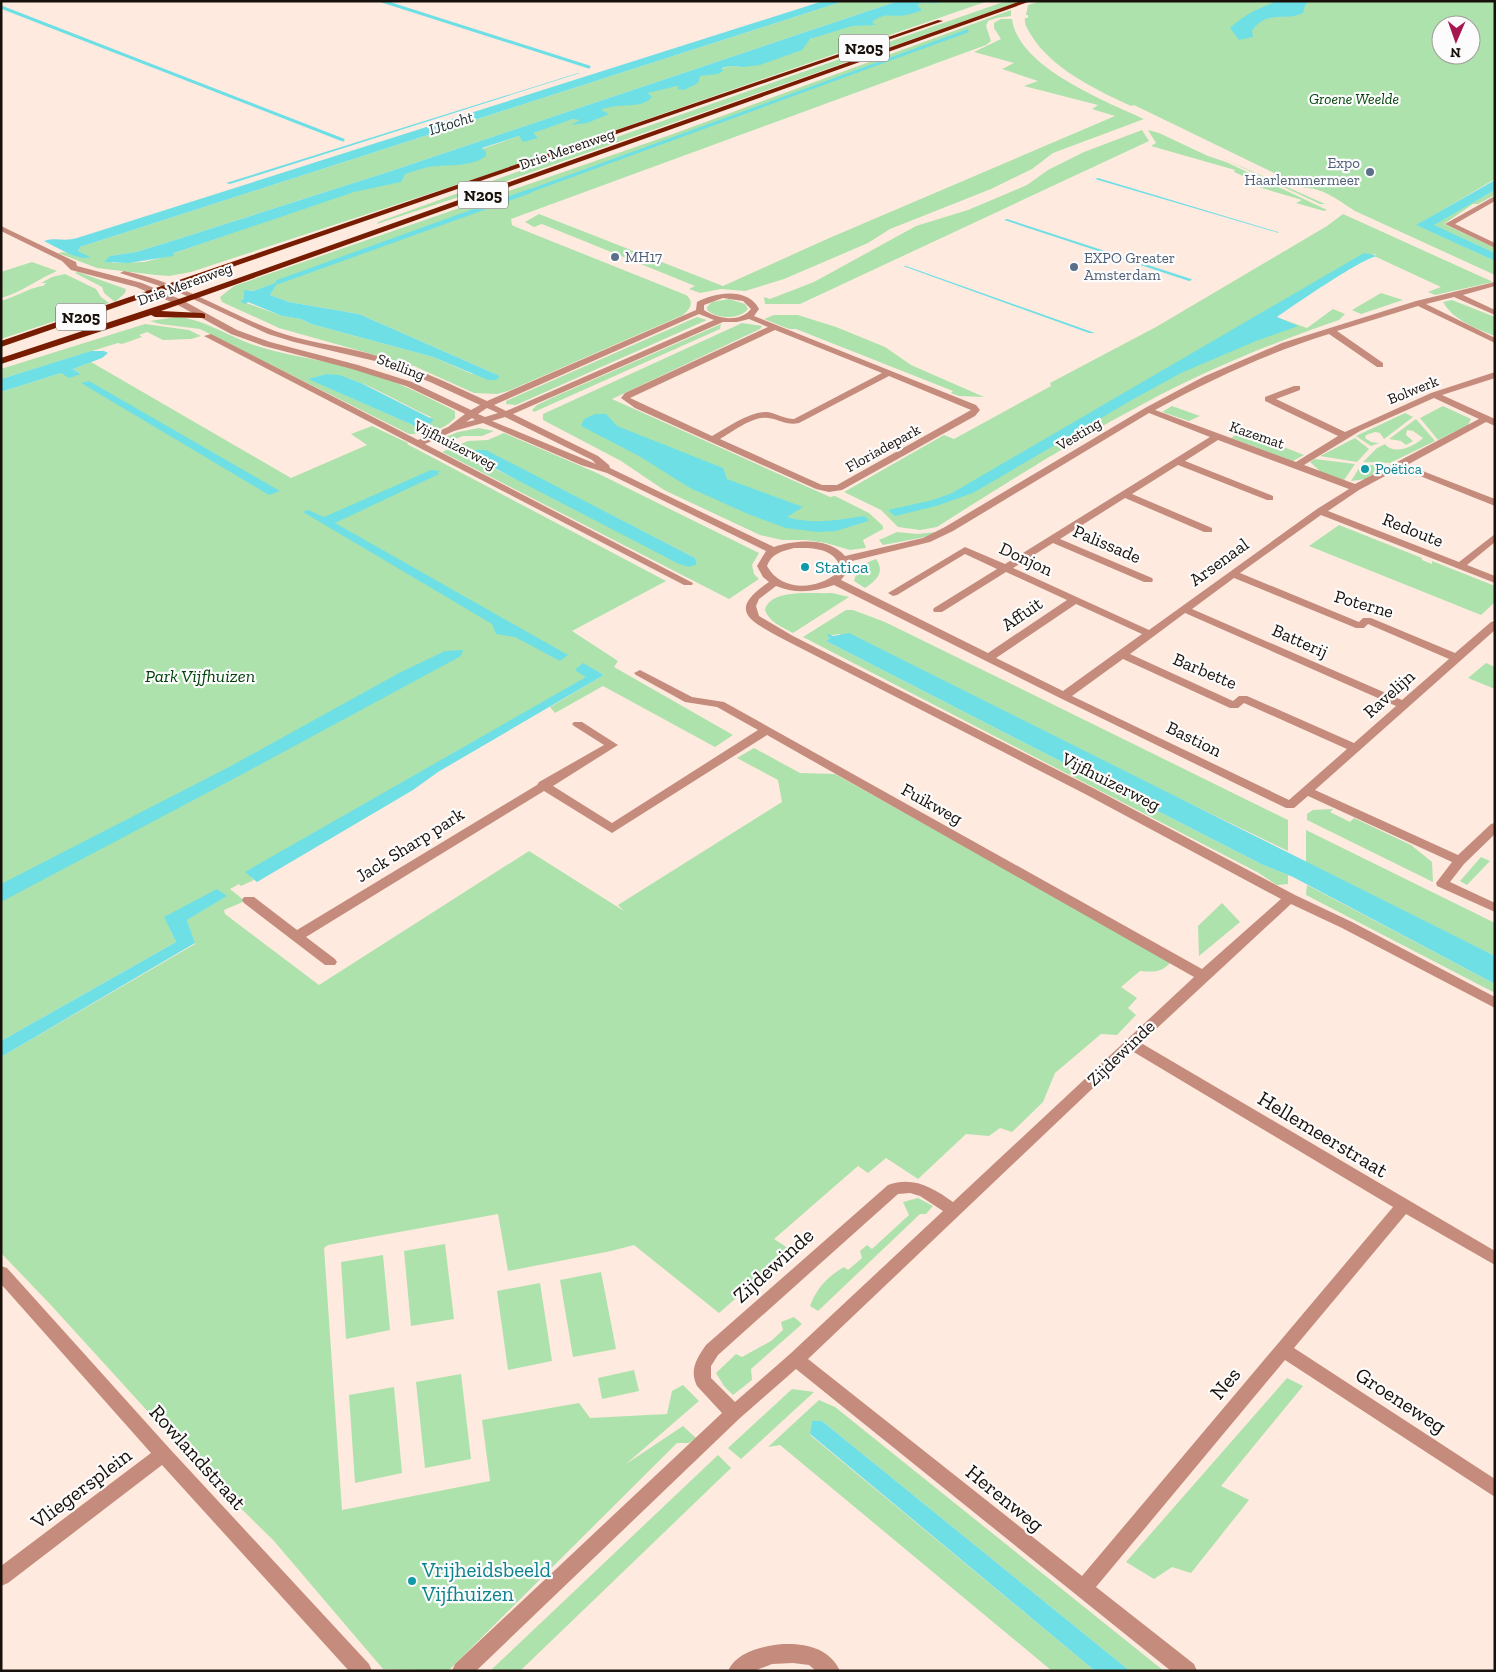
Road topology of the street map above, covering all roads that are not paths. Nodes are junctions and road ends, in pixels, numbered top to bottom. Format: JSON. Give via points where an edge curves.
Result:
{"nodes":[{"id":1,"x":1028,"y":1,"type":"edge"},
{"id":2,"x":947,"y":19,"type":"dead end"},
{"id":3,"x":1495,"y":198,"type":"edge"},
{"id":4,"x":1,"y":228,"type":"edge"},
{"id":5,"x":1494,"y":245,"type":"edge"},
{"id":6,"x":65,"y":262,"type":"junction"},
{"id":7,"x":1495,"y":284,"type":"edge"},
{"id":8,"x":174,"y":286,"type":"junction"},
{"id":9,"x":155,"y":292,"type":"junction"},
{"id":10,"x":1455,"y":294,"type":"junction"},
{"id":11,"x":193,"y":296,"type":"junction"},
{"id":12,"x":179,"y":302,"type":"junction"},
{"id":13,"x":1419,"y":303,"type":"junction"},
{"id":14,"x":700,"y":311,"type":"junction"},
{"id":15,"x":1495,"y":312,"type":"edge"},
{"id":16,"x":143,"y":314,"type":"junction"},
{"id":17,"x":202,"y":316,"type":"junction"},
{"id":18,"x":748,"y":316,"type":"junction"},
{"id":19,"x":722,"y":320,"type":"junction"},
{"id":20,"x":774,"y":326,"type":"junction"},
{"id":21,"x":1331,"y":331,"type":"junction"},
{"id":22,"x":208,"y":336,"type":"dead end"},
{"id":23,"x":1495,"y":341,"type":"edge"},
{"id":24,"x":1,"y":344,"type":"edge"},
{"id":25,"x":1,"y":362,"type":"edge"},
{"id":26,"x":1380,"y":365,"type":"dead end"},
{"id":27,"x":889,"y":373,"type":"junction"},
{"id":28,"x":1495,"y":375,"type":"edge"},
{"id":29,"x":1297,"y":388,"type":"dead end"},
{"id":30,"x":1434,"y":395,"type":"junction"},
{"id":31,"x":486,"y":405,"type":"junction"},
{"id":32,"x":1148,"y":410,"type":"junction"},
{"id":33,"x":470,"y":414,"type":"junction"},
{"id":34,"x":506,"y":414,"type":"junction"},
{"id":35,"x":485,"y":421,"type":"junction"},
{"id":36,"x":1490,"y":421,"type":"edge"},
{"id":37,"x":451,"y":429,"type":"junction"},
{"id":38,"x":1345,"y":436,"type":"junction"},
{"id":39,"x":1216,"y":437,"type":"junction"},
{"id":40,"x":713,"y":439,"type":"junction"},
{"id":41,"x":417,"y":444,"type":"junction"},
{"id":42,"x":1177,"y":461,"type":"junction"},
{"id":43,"x":1298,"y":465,"type":"junction"},
{"id":44,"x":1400,"y":465,"type":"junction"},
{"id":45,"x":610,"y":470,"type":"junction"},
{"id":46,"x":1356,"y":488,"type":"junction"},
{"id":47,"x":1124,"y":494,"type":"junction"},
{"id":48,"x":1270,"y":498,"type":"dead end"},
{"id":49,"x":1495,"y":503,"type":"edge"},
{"id":50,"x":1320,"y":511,"type":"junction"},
{"id":51,"x":1208,"y":530,"type":"dead end"},
{"id":52,"x":1495,"y":538,"type":"edge"},
{"id":53,"x":1052,"y":539,"type":"junction"},
{"id":54,"x":773,"y":551,"type":"junction"},
{"id":55,"x":842,"y":560,"type":"junction"},
{"id":56,"x":1460,"y":566,"type":"junction"},
{"id":57,"x":1004,"y":569,"type":"junction"},
{"id":58,"x":1233,"y":574,"type":"junction"},
{"id":59,"x":1148,"y":580,"type":"dead end"},
{"id":60,"x":1495,"y":580,"type":"edge"},
{"id":61,"x":834,"y":581,"type":"junction"},
{"id":62,"x":775,"y":582,"type":"junction"},
{"id":63,"x":688,"y":584,"type":"dead end"},
{"id":64,"x":893,"y":593,"type":"dead end"},
{"id":65,"x":1075,"y":600,"type":"junction"},
{"id":66,"x":1184,"y":609,"type":"junction"},
{"id":67,"x":938,"y":610,"type":"dead end"},
{"id":68,"x":1495,"y":624,"type":"edge"},
{"id":69,"x":1150,"y":634,"type":"junction"},
{"id":70,"x":1122,"y":654,"type":"junction"},
{"id":71,"x":988,"y":658,"type":"junction"},
{"id":72,"x":1457,"y":658,"type":"junction"},
{"id":73,"x":640,"y":673,"type":"dead end"},
{"id":74,"x":1064,"y":696,"type":"junction"},
{"id":75,"x":1403,"y":706,"type":"junction"},
{"id":76,"x":578,"y":724,"type":"dead end"},
{"id":77,"x":765,"y":731,"type":"junction"},
{"id":78,"x":1355,"y":748,"type":"junction"},
{"id":79,"x":543,"y":785,"type":"junction"},
{"id":80,"x":1307,"y":791,"type":"junction"},
{"id":81,"x":1495,"y":827,"type":"edge"},
{"id":82,"x":1460,"y":861,"type":"junction"},
{"id":83,"x":1290,"y":898,"type":"junction"},
{"id":84,"x":249,"y":900,"type":"dead end"},
{"id":85,"x":1495,"y":908,"type":"edge"},
{"id":86,"x":297,"y":936,"type":"junction"},
{"id":87,"x":330,"y":962,"type":"dead end"},
{"id":88,"x":1203,"y":976,"type":"junction"},
{"id":89,"x":1495,"y":1003,"type":"edge"},
{"id":90,"x":1131,"y":1044,"type":"junction"},
{"id":91,"x":1403,"y":1206,"type":"junction"},
{"id":92,"x":955,"y":1212,"type":"junction"},
{"id":93,"x":1495,"y":1260,"type":"edge"},
{"id":94,"x":1,"y":1273,"type":"edge"},
{"id":95,"x":1282,"y":1349,"type":"junction"},
{"id":96,"x":796,"y":1359,"type":"junction"},
{"id":97,"x":734,"y":1412,"type":"junction"},
{"id":98,"x":163,"y":1454,"type":"junction"},
{"id":99,"x":1495,"y":1489,"type":"edge"},
{"id":100,"x":1,"y":1577,"type":"edge"},
{"id":101,"x":1084,"y":1589,"type":"junction"},
{"id":102,"x":362,"y":1671,"type":"edge"},
{"id":103,"x":462,"y":1671,"type":"edge"},
{"id":104,"x":738,"y":1671,"type":"edge"},
{"id":105,"x":830,"y":1671,"type":"edge"},
{"id":106,"x":1187,"y":1671,"type":"edge"}],
"edges":[{"from":1,"to":11,"type":"highway","name":"Drie Merenweg","number":"N205"},
{"from":2,"to":8,"type":"highway","name":"Drie Merenweg","number":"N205"},
{"from":3,"to":5,"type":"street","via":[[1449,224]]},
{"from":4,"to":6,"type":"street"},
{"from":6,"to":8,"type":"street"},
{"from":6,"to":9,"type":"street","via":[[74,268],[122,279]]},
{"from":7,"to":10,"type":"street","name":"Vesting"},
{"from":8,"to":9,"type":"highway","name":"Drie Merenweg","number":"N205"},
{"from":8,"to":11,"type":"street","name":"Stelling"},
{"from":9,"to":12,"type":"street","name":"Stelling"},
{"from":9,"to":24,"type":"highway","name":"Drie Merenweg","number":"N205"},
{"from":10,"to":13,"type":"street","name":"Vesting"},
{"from":10,"to":15,"type":"street"},
{"from":11,"to":12,"type":"highway","name":"Drie Merenweg","number":"N205"},
{"from":11,"to":31,"type":"street","name":"Stelling","via":[[272,333],[375,358],[426,376]]},
{"from":12,"to":16,"type":"highway","name":"Drie Merenweg","number":"N205"},
{"from":12,"to":17,"type":"street","name":"Stelling"},
{"from":13,"to":21,"type":"street","name":"Vesting"},
{"from":13,"to":23,"type":"street"},
{"from":14,"to":18,"type":"street","via":[[700,304],[706,300],[732,296],[754,305],[753,313]]},
{"from":14,"to":19,"type":"street"},
{"from":14,"to":31,"type":"street"},
{"from":16,"to":17,"type":"highway"},
{"from":16,"to":25,"type":"highway","name":"Drie Merenweg","number":"N205"},
{"from":17,"to":33,"type":"street","name":"Stelling","via":[[267,344],[409,384]]},
{"from":18,"to":19,"type":"street"},
{"from":18,"to":20,"type":"street","name":"Floriadepark"},
{"from":19,"to":34,"type":"street"},
{"from":20,"to":27,"type":"street","name":"Floriadepark"},
{"from":20,"to":40,"type":"street","name":"Floriadepark","via":[[625,398]]},
{"from":21,"to":26,"type":"street"},
{"from":21,"to":32,"type":"street","name":"Vesting","via":[[1285,345],[1206,379]]},
{"from":22,"to":41,"type":"street","name":"Vijfhuizerweg"},
{"from":27,"to":40,"type":"street","via":[[796,421],[784,422],[771,416],[759,416]]},
{"from":27,"to":40,"type":"street","name":"Floriadepark","via":[[976,410],[839,488],[819,487]]},
{"from":28,"to":30,"type":"street","name":"Bolwerk"},
{"from":29,"to":38,"type":"street","via":[[1268,399]]},
{"from":30,"to":36,"type":"street"},
{"from":30,"to":38,"type":"street","name":"Bolwerk"},
{"from":31,"to":33,"type":"street"},
{"from":31,"to":34,"type":"street","name":"Stelling"},
{"from":32,"to":39,"type":"street","name":"Kazemat"},
{"from":32,"to":55,"type":"street","name":"Vesting","via":[[949,529],[926,540]]},
{"from":33,"to":35,"type":"street","name":"Stelling"},
{"from":33,"to":37,"type":"street"},
{"from":34,"to":35,"type":"street"},
{"from":34,"to":45,"type":"street","name":"Stelling","via":[[595,458]]},
{"from":35,"to":37,"type":"street"},
{"from":35,"to":45,"type":"street","name":"Stelling","via":[[584,463]]},
{"from":36,"to":44,"type":"street","name":"Arsenaal"},
{"from":37,"to":41,"type":"street"},
{"from":38,"to":43,"type":"street","name":"Bolwerk"},
{"from":39,"to":42,"type":"street","name":"Palissade"},
{"from":39,"to":43,"type":"street","name":"Kazemat"},
{"from":41,"to":63,"type":"street","name":"Vijfhuizerweg"},
{"from":42,"to":47,"type":"street","name":"Palissade"},
{"from":42,"to":48,"type":"street"},
{"from":43,"to":46,"type":"street","name":"Kazemat"},
{"from":44,"to":46,"type":"street","name":"Arsenaal"},
{"from":44,"to":49,"type":"street"},
{"from":45,"to":54,"type":"street","name":"Stelling"},
{"from":46,"to":50,"type":"street","name":"Arsenaal"},
{"from":47,"to":51,"type":"street"},
{"from":47,"to":53,"type":"street","name":"Palissade"},
{"from":50,"to":56,"type":"street","name":"Redoute"},
{"from":50,"to":58,"type":"street","name":"Arsenaal"},
{"from":52,"to":56,"type":"street"},
{"from":53,"to":57,"type":"street","name":"Palissade"},
{"from":53,"to":59,"type":"street","name":"Palissade"},
{"from":54,"to":55,"type":"street","via":[[794,545],[818,546]]},
{"from":54,"to":62,"type":"street","via":[[762,566]]},
{"from":55,"to":61,"type":"street","via":[[842,575]]},
{"from":56,"to":60,"type":"street","name":"Redoute"},
{"from":57,"to":64,"type":"street","name":"Donjon","via":[[965,550]]},
{"from":57,"to":65,"type":"street","name":"Donjon"},
{"from":57,"to":67,"type":"street","name":"Palissade"},
{"from":58,"to":66,"type":"street","name":"Arsenaal"},
{"from":58,"to":72,"type":"street","name":"Poterne","via":[[1360,626],[1367,620]]},
{"from":61,"to":62,"type":"street","via":[[812,588]]},
{"from":61,"to":71,"type":"street","name":"Bastion"},
{"from":62,"to":83,"type":"street","name":"Vijfhuizerweg","via":[[750,602],[755,618]]},
{"from":65,"to":69,"type":"street","name":"Donjon"},
{"from":65,"to":71,"type":"street","name":"Affuit"},
{"from":66,"to":69,"type":"street","name":"Arsenaal"},
{"from":66,"to":75,"type":"street","name":"Batterij"},
{"from":68,"to":72,"type":"street","name":"Ravelijn"},
{"from":69,"to":70,"type":"street","name":"Arsenaal"},
{"from":70,"to":74,"type":"street","name":"Arsenaal"},
{"from":70,"to":78,"type":"street","name":"Barbette","via":[[1234,706],[1243,698]]},
{"from":71,"to":74,"type":"street","name":"Bastion"},
{"from":72,"to":75,"type":"street","name":"Ravelijn"},
{"from":73,"to":77,"type":"street","name":"Fuikweg","via":[[689,700],[720,704]]},
{"from":74,"to":80,"type":"street","name":"Bastion","via":[[1290,805]]},
{"from":75,"to":78,"type":"street","name":"Ravelijn"},
{"from":76,"to":79,"type":"street","name":"Jack Sharp park","via":[[612,745]]},
{"from":77,"to":79,"type":"street","via":[[612,829]]},
{"from":77,"to":88,"type":"street","name":"Fuikweg"},
{"from":78,"to":80,"type":"street","name":"Ravelijn"},
{"from":79,"to":86,"type":"street","name":"Jack Sharp park"},
{"from":80,"to":82,"type":"street"},
{"from":81,"to":82,"type":"street"},
{"from":82,"to":85,"type":"street","via":[[1442,883]]},
{"from":83,"to":88,"type":"street","name":"Zijdewinde"},
{"from":83,"to":89,"type":"street","name":"Vijfhuizerweg"},
{"from":84,"to":86,"type":"street"},
{"from":86,"to":87,"type":"street"},
{"from":88,"to":90,"type":"street","name":"Zijdewinde"},
{"from":90,"to":91,"type":"street","name":"Hellemeerstraat"},
{"from":90,"to":92,"type":"street","name":"Zijdewinde"},
{"from":91,"to":93,"type":"street","name":"Hellemeerstraat"},
{"from":91,"to":95,"type":"street","name":"Nes"},
{"from":92,"to":96,"type":"street","name":"Zijdewinde"},
{"from":92,"to":97,"type":"street","name":"Zijdewinde","via":[[916,1186],[893,1189],[712,1350],[702,1364],[703,1381]]},
{"from":94,"to":98,"type":"street","name":"Rowlandstraat"},
{"from":95,"to":99,"type":"street","name":"Groeneweg"},
{"from":95,"to":101,"type":"street","name":"Nes"},
{"from":96,"to":97,"type":"street","name":"Zijdewinde"},
{"from":96,"to":101,"type":"street","name":"Herenweg"},
{"from":97,"to":103,"type":"street","name":"Zijdewinde"},
{"from":98,"to":100,"type":"street","name":"Vliegersplein"},
{"from":98,"to":102,"type":"street","name":"Rowlandstraat"},
{"from":101,"to":106,"type":"street","name":"Herenweg"},
{"from":104,"to":105,"type":"street","via":[[744,1664],[777,1653],[813,1656]]}]}
